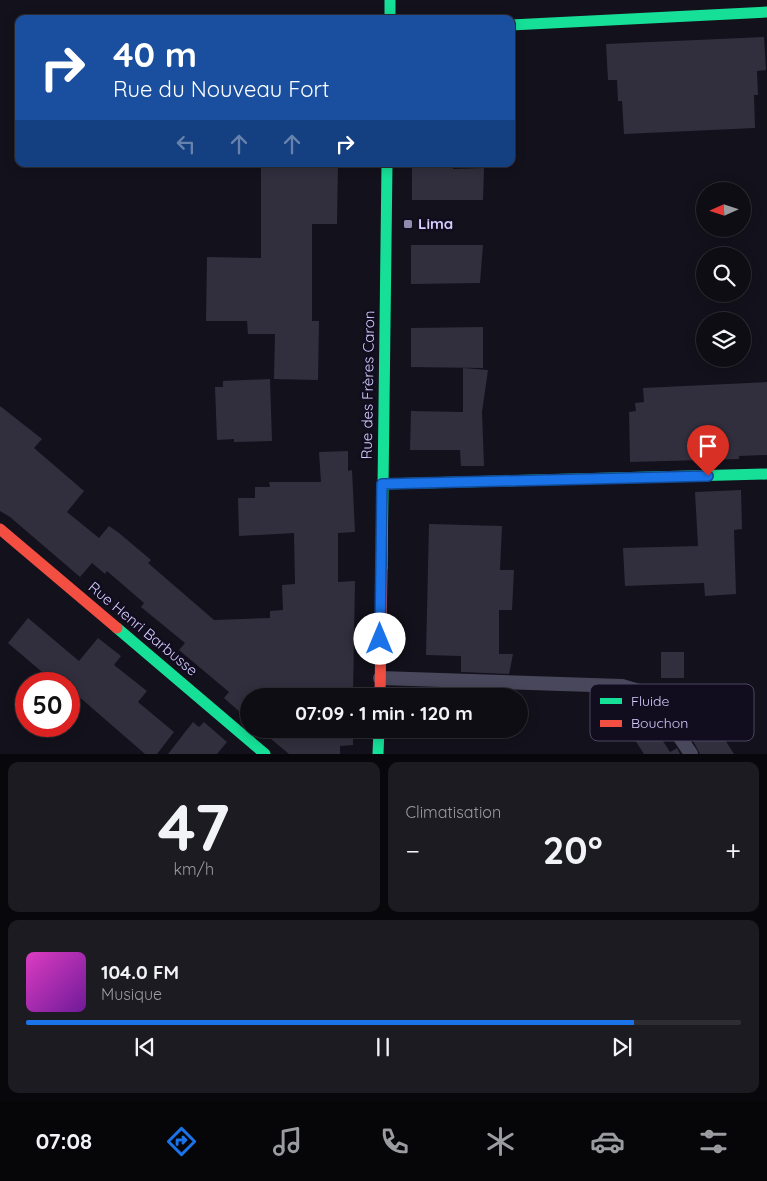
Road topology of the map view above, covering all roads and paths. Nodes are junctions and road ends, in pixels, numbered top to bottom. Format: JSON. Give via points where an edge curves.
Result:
{"nodes":[{"id":1,"x":390,"y":0,"type":"edge"},
{"id":2,"x":767,"y":12,"type":"edge"},
{"id":3,"x":390,"y":15,"type":"edge"},
{"id":4,"x":515,"y":25,"type":"edge"},
{"id":5,"x":387,"y":167,"type":"edge"},
{"id":6,"x":767,"y":474,"type":"edge"},
{"id":7,"x":382,"y":484,"type":"junction"},
{"id":8,"x":0,"y":529,"type":"edge"},
{"id":9,"x":380,"y":678,"type":"junction"},
{"id":10,"x":590,"y":685,"type":"edge"},
{"id":11,"x":380,"y":688,"type":"edge"},
{"id":12,"x":378,"y":738,"type":"edge"},
{"id":13,"x":682,"y":741,"type":"edge"},
{"id":14,"x":266,"y":754,"type":"edge"},
{"id":15,"x":378,"y":754,"type":"edge"},
{"id":16,"x":691,"y":754,"type":"edge"}],
"edges":[{"from":1,"to":3,"type":"street"},
{"from":2,"to":4,"type":"street"},
{"from":5,"to":7,"type":"street","name":"Rue des Frères Caron"},
{"from":6,"to":7,"type":"street"},
{"from":7,"to":9,"type":"street","name":"Rue des Frères Caron"},
{"from":8,"to":14,"type":"street","name":"Rue Henri Barbusse"},
{"from":9,"to":10,"type":"lane"},
{"from":9,"to":11,"type":"street","name":"Rue des Frères Caron"},
{"from":12,"to":15,"type":"street"},
{"from":13,"to":16,"type":"lane"}]}
